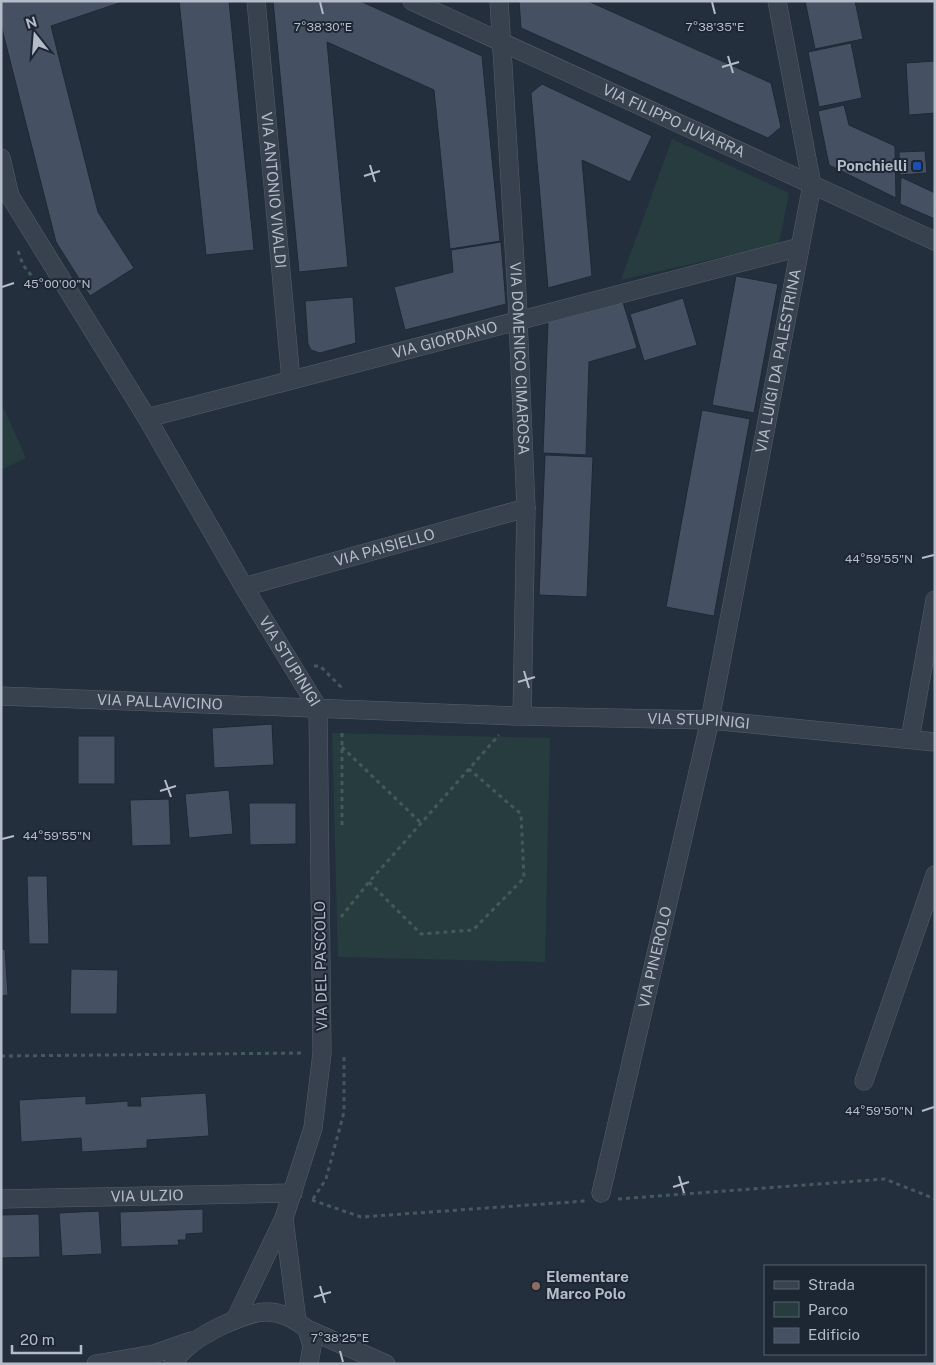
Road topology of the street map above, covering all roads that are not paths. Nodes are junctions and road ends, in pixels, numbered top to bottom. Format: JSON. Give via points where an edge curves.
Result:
{"nodes":[{"id":1,"x":256,"y":1,"type":"edge"},
{"id":2,"x":412,"y":1,"type":"edge"},
{"id":3,"x":500,"y":1,"type":"edge"},
{"id":4,"x":777,"y":1,"type":"edge"},
{"id":5,"x":503,"y":43,"type":"junction"},
{"id":6,"x":1,"y":158,"type":"edge"},
{"id":7,"x":812,"y":185,"type":"junction"},
{"id":8,"x":935,"y":241,"type":"edge"},
{"id":9,"x":800,"y":247,"type":"junction"},
{"id":10,"x":518,"y":320,"type":"junction"},
{"id":11,"x":291,"y":380,"type":"junction"},
{"id":12,"x":147,"y":418,"type":"junction"},
{"id":13,"x":526,"y":508,"type":"junction"},
{"id":14,"x":244,"y":587,"type":"junction"},
{"id":15,"x":935,"y":600,"type":"edge"},
{"id":16,"x":1,"y":696,"type":"edge"},
{"id":17,"x":519,"y":715,"type":"junction"},
{"id":18,"x":318,"y":716,"type":"junction"},
{"id":19,"x":710,"y":720,"type":"junction"},
{"id":20,"x":910,"y":739,"type":"junction"},
{"id":21,"x":935,"y":742,"type":"edge"},
{"id":22,"x":935,"y":875,"type":"edge"},
{"id":23,"x":864,"y":1082,"type":"dead end"},
{"id":24,"x":601,"y":1192,"type":"dead end"},
{"id":25,"x":293,"y":1193,"type":"junction"},
{"id":26,"x":1,"y":1199,"type":"edge"},
{"id":27,"x":284,"y":1218,"type":"junction"},
{"id":28,"x":235,"y":1320,"type":"junction"},
{"id":29,"x":302,"y":1325,"type":"junction"},
{"id":30,"x":203,"y":1336,"type":"junction"},
{"id":31,"x":96,"y":1364,"type":"edge"},
{"id":32,"x":173,"y":1364,"type":"edge"},
{"id":33,"x":308,"y":1364,"type":"edge"},
{"id":34,"x":386,"y":1364,"type":"edge"}],
"edges":[{"from":1,"to":11,"type":"street","name":"VIA ANTONIO VIVALDI"},
{"from":2,"to":5,"type":"street","name":"VIA FILIPPO JUVARRA"},
{"from":3,"to":5,"type":"street","name":"VIA DOMENICO CIMAROSA"},
{"from":4,"to":7,"type":"street","name":"VIA LUIGI DA PALESTRINA"},
{"from":5,"to":7,"type":"street","name":"VIA FILIPPO JUVARRA"},
{"from":5,"to":10,"type":"street","name":"VIA DOMENICO CIMAROSA"},
{"from":6,"to":12,"type":"street","name":"VIA STUPINIGI","via":[[10,196]]},
{"from":7,"to":8,"type":"street","name":"VIA FILIPPO JUVARRA"},
{"from":7,"to":9,"type":"street","name":"VIA LUIGI DA PALESTRINA"},
{"from":9,"to":10,"type":"street","name":"VIA GIORDANO"},
{"from":9,"to":19,"type":"street","name":"VIA LUIGI DA PALESTRINA"},
{"from":10,"to":11,"type":"street","name":"VIA GIORDANO"},
{"from":10,"to":13,"type":"street","name":"VIA DOMENICO CIMAROSA"},
{"from":11,"to":12,"type":"street","name":"VIA GIORDANO"},
{"from":12,"to":14,"type":"street","name":"VIA STUPINIGI"},
{"from":13,"to":14,"type":"street","name":"VIA PAISIELLO"},
{"from":13,"to":17,"type":"street","name":"VIA DOMENICO CIMAROSA"},
{"from":14,"to":18,"type":"street","name":"VIA STUPINIGI"},
{"from":15,"to":20,"type":"street"},
{"from":16,"to":18,"type":"street","name":"VIA PALLAVICINO"},
{"from":17,"to":18,"type":"street","name":"VIA STUPINIGI","via":[[342,709]]},
{"from":17,"to":19,"type":"street","name":"VIA STUPINIGI"},
{"from":18,"to":25,"type":"street","name":"VIA DEL PASCOLO","via":[[322,1053],[313,1128]]},
{"from":19,"to":20,"type":"street","name":"VIA STUPINIGI"},
{"from":19,"to":24,"type":"street","name":"VIA PINEROLO"},
{"from":20,"to":21,"type":"street","name":"VIA STUPINIGI"},
{"from":22,"to":23,"type":"street"},
{"from":25,"to":26,"type":"street","name":"VIA ULZIO"},
{"from":25,"to":27,"type":"street","name":"VIA DEL PASCOLO"},
{"from":27,"to":28,"type":"street","name":"VIA DEL PASCOLO"},
{"from":27,"to":29,"type":"street","name":"VIA DEL PASCOLO"},
{"from":28,"to":29,"type":"street","via":[[264,1312],[283,1314]]},
{"from":28,"to":30,"type":"street"},
{"from":29,"to":33,"type":"street","name":"VIA DEL PASCOLO","via":[[312,1346]]},
{"from":29,"to":34,"type":"street"},
{"from":30,"to":31,"type":"street","via":[[154,1354]]},
{"from":30,"to":32,"type":"street","via":[[184,1349]]}]}
